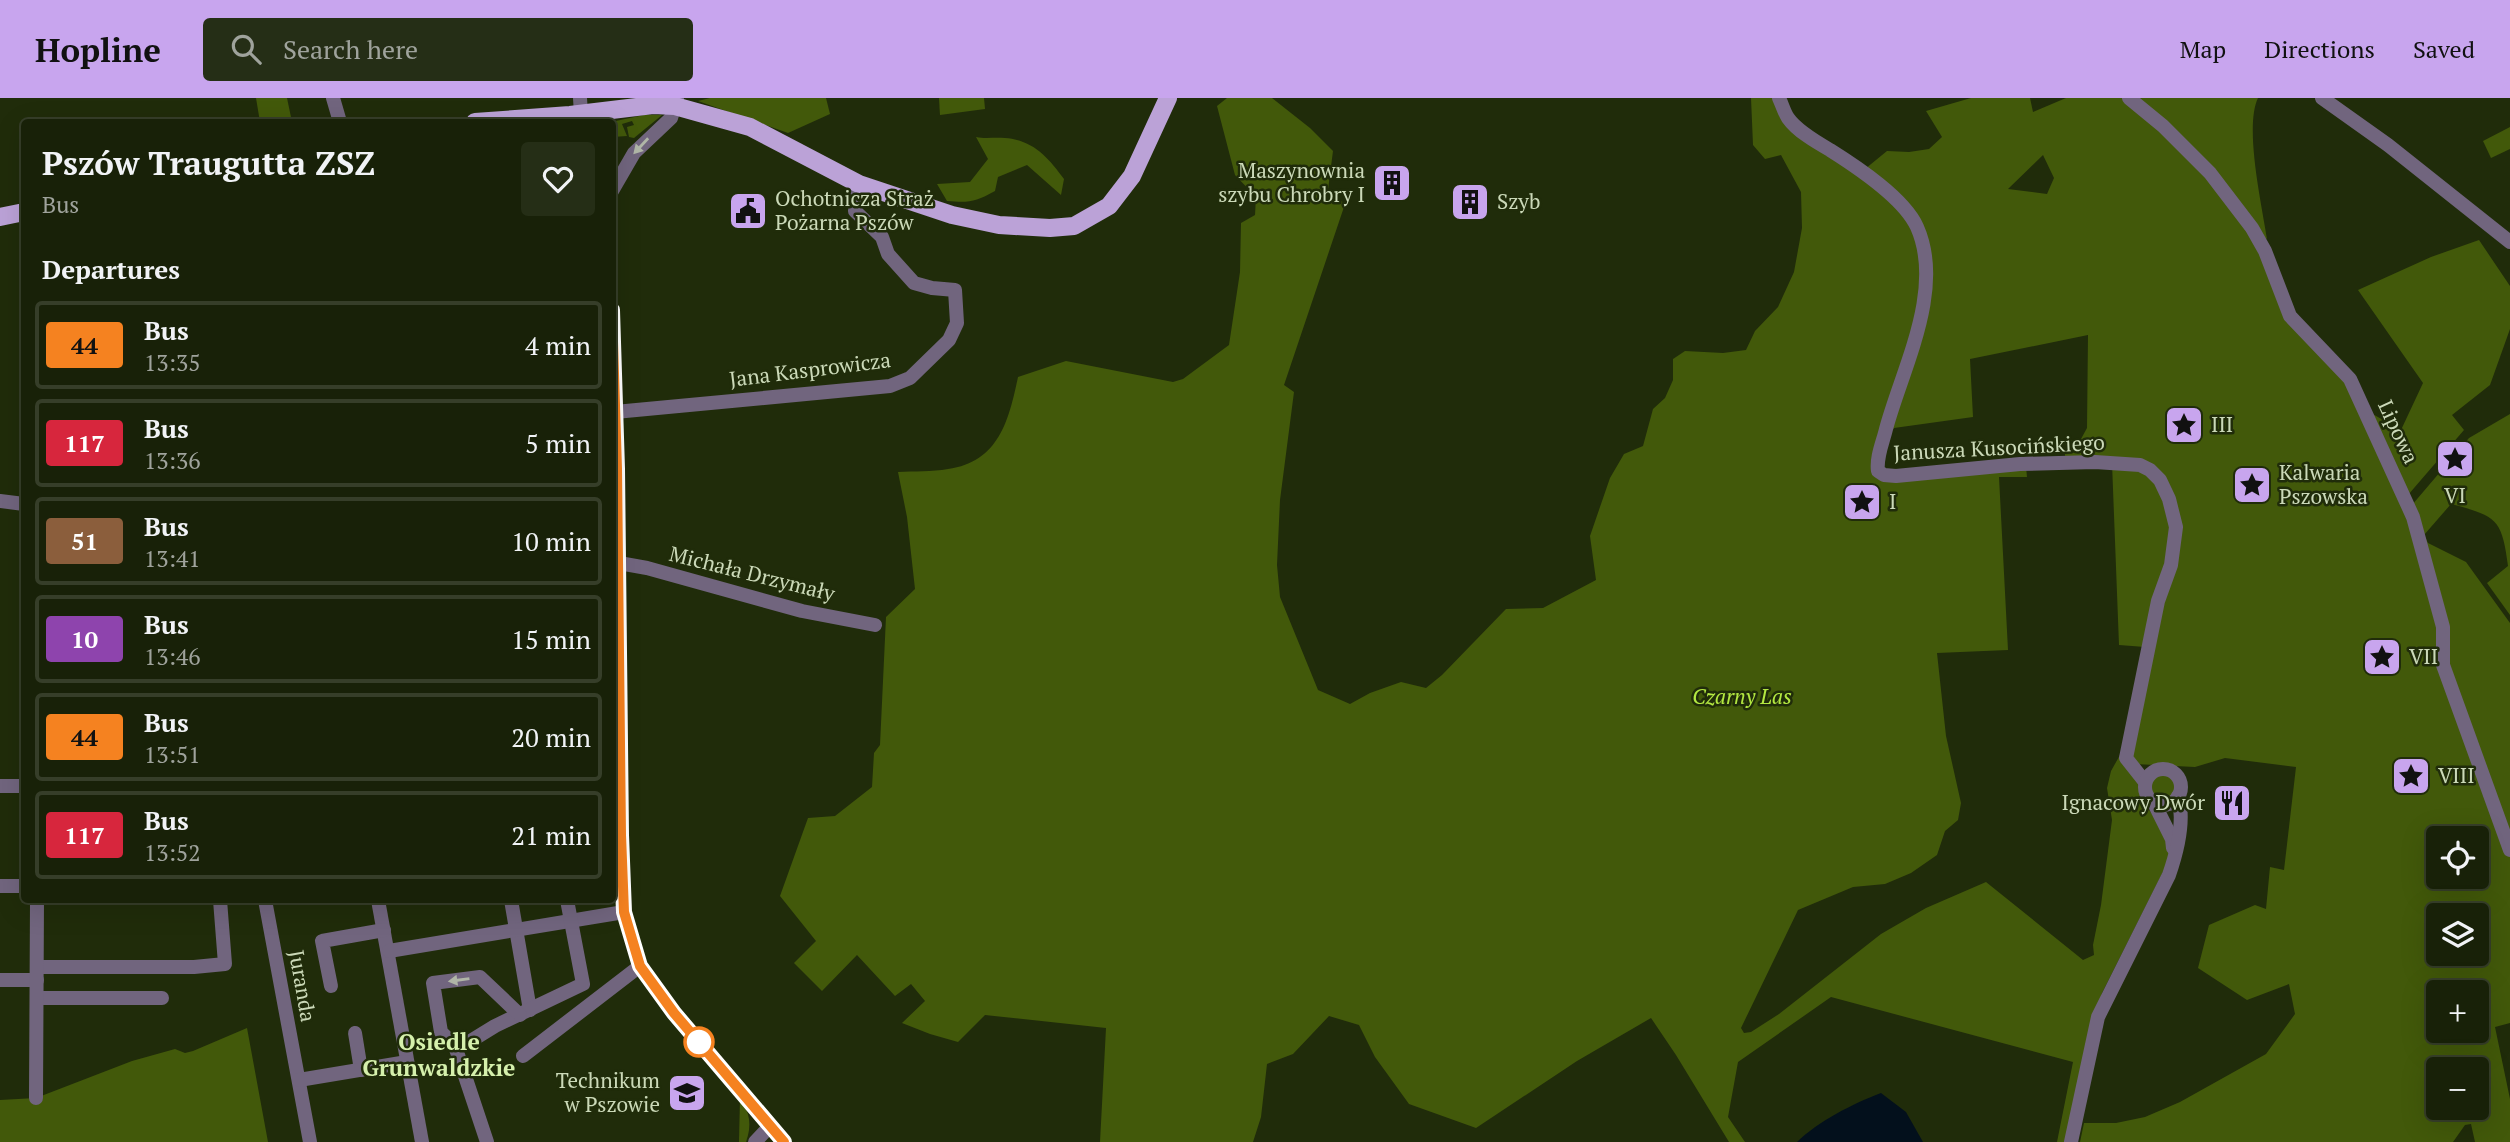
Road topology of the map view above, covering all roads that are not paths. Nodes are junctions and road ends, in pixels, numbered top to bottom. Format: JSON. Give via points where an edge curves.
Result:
{"nodes":[{"id":1,"x":333,"y":98,"type":"edge"},
{"id":2,"x":1168,"y":98,"type":"edge"},
{"id":3,"x":1779,"y":98,"type":"edge"},
{"id":4,"x":2129,"y":98,"type":"edge"},
{"id":5,"x":2322,"y":98,"type":"edge"},
{"id":6,"x":676,"y":102,"type":"edge"},
{"id":7,"x":576,"y":112,"type":"edge"},
{"id":8,"x":339,"y":119,"type":"edge"},
{"id":9,"x":505,"y":119,"type":"edge"},
{"id":10,"x":616,"y":184,"type":"edge"},
{"id":11,"x":859,"y":184,"type":"junction"},
{"id":12,"x":21,"y":213,"type":"edge"},
{"id":13,"x":0,"y":217,"type":"edge"},
{"id":14,"x":2510,"y":242,"type":"edge"},
{"id":15,"x":616,"y":412,"type":"edge"},
{"id":16,"x":0,"y":500,"type":"edge"},
{"id":17,"x":21,"y":504,"type":"edge"},
{"id":18,"x":616,"y":521,"type":"edge"},
{"id":19,"x":618,"y":563,"type":"junction"},
{"id":20,"x":875,"y":625,"type":"dead end"},
{"id":21,"x":616,"y":681,"type":"edge"},
{"id":22,"x":2145,"y":782,"type":"junction"},
{"id":23,"x":0,"y":786,"type":"edge"},
{"id":24,"x":21,"y":786,"type":"edge"},
{"id":25,"x":2179,"y":796,"type":"junction"},
{"id":26,"x":2154,"y":803,"type":"junction"},
{"id":27,"x":617,"y":835,"type":"edge"},
{"id":28,"x":2510,"y":850,"type":"edge"},
{"id":29,"x":2175,"y":856,"type":"junction"},
{"id":30,"x":0,"y":886,"type":"edge"},
{"id":31,"x":21,"y":886,"type":"edge"},
{"id":32,"x":37,"y":903,"type":"edge"},
{"id":33,"x":220,"y":903,"type":"edge"},
{"id":34,"x":266,"y":903,"type":"edge"},
{"id":35,"x":379,"y":903,"type":"edge"},
{"id":36,"x":512,"y":903,"type":"edge"},
{"id":37,"x":568,"y":903,"type":"edge"},
{"id":38,"x":624,"y":912,"type":"junction"},
{"id":39,"x":571,"y":919,"type":"junction"},
{"id":40,"x":516,"y":929,"type":"junction"},
{"id":41,"x":384,"y":930,"type":"junction"},
{"id":42,"x":389,"y":951,"type":"junction"},
{"id":43,"x":640,"y":966,"type":"junction"},
{"id":44,"x":37,"y":973,"type":"junction"},
{"id":45,"x":0,"y":980,"type":"edge"},
{"id":46,"x":331,"y":986,"type":"dead end"},
{"id":47,"x":38,"y":998,"type":"junction"},
{"id":48,"x":162,"y":998,"type":"dead end"},
{"id":49,"x":525,"y":1013,"type":"junction"},
{"id":50,"x":355,"y":1033,"type":"dead end"},
{"id":51,"x":455,"y":1046,"type":"junction"},
{"id":52,"x":523,"y":1056,"type":"dead end"},
{"id":53,"x":407,"y":1062,"type":"junction"},
{"id":54,"x":361,"y":1070,"type":"junction"},
{"id":55,"x":299,"y":1080,"type":"junction"},
{"id":56,"x":36,"y":1098,"type":"dead end"},
{"id":57,"x":770,"y":1126,"type":"junction"},
{"id":58,"x":310,"y":1142,"type":"edge"},
{"id":59,"x":422,"y":1142,"type":"edge"},
{"id":60,"x":487,"y":1142,"type":"edge"},
{"id":61,"x":755,"y":1142,"type":"edge"},
{"id":62,"x":784,"y":1142,"type":"edge"},
{"id":63,"x":2071,"y":1142,"type":"edge"}],
"edges":[{"from":1,"to":8,"type":"street"},
{"from":2,"to":11,"type":"main road","via":[[1145,152],[1121,192],[1103,211],[1074,226],[999,225],[952,215]]},
{"from":3,"to":22,"type":"street","name":"Janusza Kusocińskiego","via":[[1788,118],[1811,139],[1893,196],[1917,226],[1924,252],[1926,286],[1918,332],[1889,419],[1878,471],[1896,476],[2026,463],[2112,462],[2143,466],[2160,480],[2176,527],[2126,758]]},
{"from":4,"to":28,"type":"street","name":"Lipowa","via":[[2210,173],[2265,251],[2290,316],[2350,379],[2413,517],[2443,627],[2444,665]]},
{"from":5,"to":14,"type":"street"},
{"from":6,"to":7,"type":"main road"},
{"from":6,"to":10,"type":"street","one_way":true,"via":[[671,118],[634,153]]},
{"from":6,"to":11,"type":"main road","via":[[750,127]]},
{"from":7,"to":9,"type":"main road"},
{"from":11,"to":15,"type":"street","name":"Jana Kasprowicza","via":[[855,211],[882,237],[888,254],[914,283],[955,290],[957,323],[949,340],[910,378],[887,386]]},
{"from":12,"to":13,"type":"main road"},
{"from":16,"to":17,"type":"street"},
{"from":18,"to":19,"type":"street"},
{"from":19,"to":20,"type":"street","name":"Michała Drzymały","via":[[802,611]]},
{"from":19,"to":21,"type":"street"},
{"from":21,"to":27,"type":"street"},
{"from":22,"to":25,"type":"street","via":[[2154,771],[2172,771],[2181,785]]},
{"from":22,"to":26,"type":"street","via":[[2145,792]]},
{"from":23,"to":24,"type":"street"},
{"from":25,"to":26,"type":"street","via":[[2164,806]]},
{"from":25,"to":29,"type":"street"},
{"from":26,"to":29,"type":"street"},
{"from":27,"to":38,"type":"street"},
{"from":29,"to":63,"type":"street","via":[[2098,1017]]},
{"from":30,"to":31,"type":"street"},
{"from":32,"to":44,"type":"street"},
{"from":33,"to":44,"type":"street","via":[[225,964]]},
{"from":34,"to":55,"type":"street","name":"Juranda"},
{"from":35,"to":41,"type":"street"},
{"from":36,"to":40,"type":"street"},
{"from":37,"to":39,"type":"street"},
{"from":38,"to":39,"type":"street"},
{"from":38,"to":43,"type":"street"},
{"from":39,"to":40,"type":"street"},
{"from":39,"to":49,"type":"street","via":[[583,984]]},
{"from":40,"to":42,"type":"street"},
{"from":40,"to":49,"type":"street"},
{"from":41,"to":42,"type":"street"},
{"from":41,"to":46,"type":"street","via":[[322,941]]},
{"from":42,"to":53,"type":"street"},
{"from":43,"to":52,"type":"street"},
{"from":43,"to":57,"type":"street"},
{"from":44,"to":45,"type":"street"},
{"from":44,"to":47,"type":"street"},
{"from":47,"to":48,"type":"street"},
{"from":47,"to":56,"type":"street"},
{"from":49,"to":51,"type":"street"},
{"from":49,"to":51,"type":"street","one_way":true,"via":[[480,977],[433,984],[441,1032]]},
{"from":50,"to":54,"type":"street"},
{"from":51,"to":60,"type":"street"},
{"from":53,"to":54,"type":"street"},
{"from":53,"to":59,"type":"street"},
{"from":54,"to":55,"type":"street"},
{"from":55,"to":58,"type":"street","name":"Juranda"},
{"from":57,"to":61,"type":"street"},
{"from":57,"to":62,"type":"street"}]}
